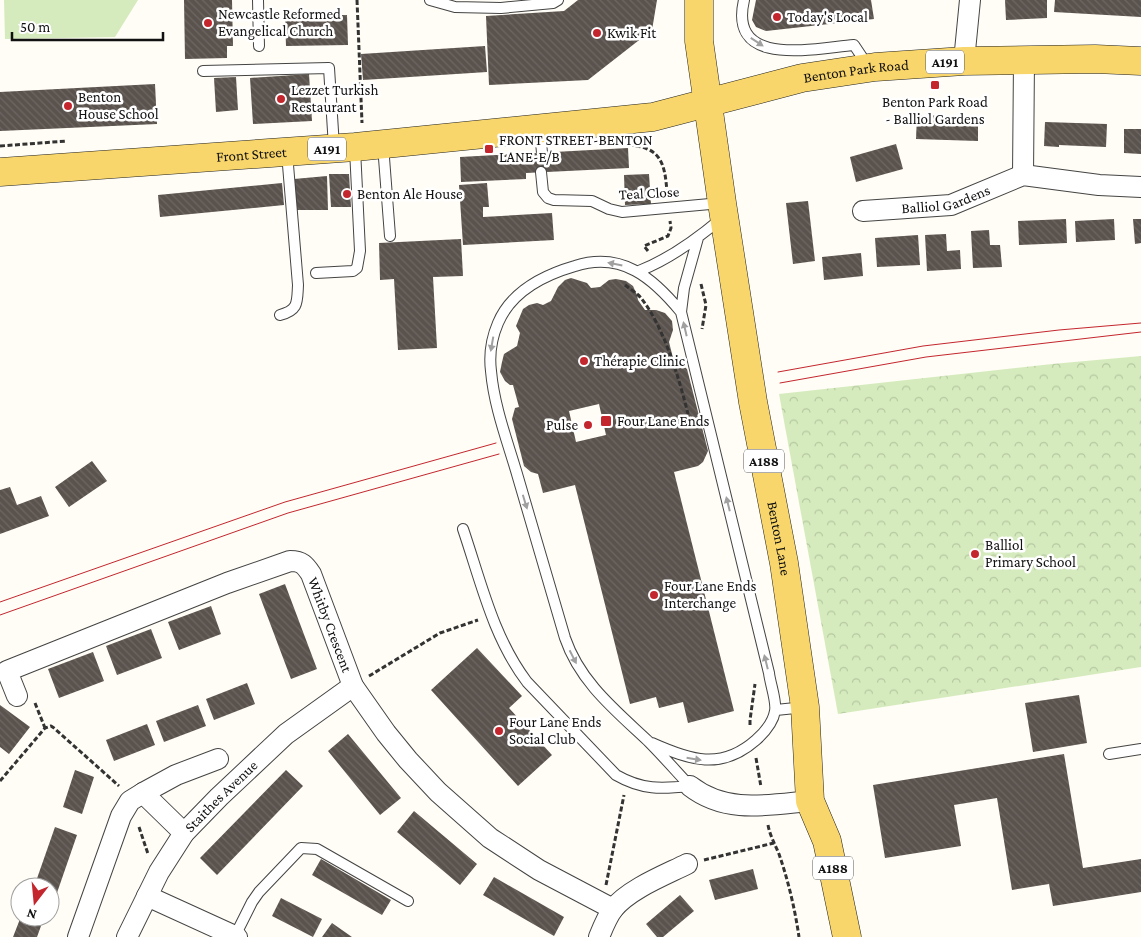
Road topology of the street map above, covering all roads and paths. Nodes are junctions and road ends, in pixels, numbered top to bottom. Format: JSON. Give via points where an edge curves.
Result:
{"nodes":[{"id":1,"x":258,"y":0,"type":"edge"},
{"id":2,"x":357,"y":0,"type":"edge"},
{"id":3,"x":430,"y":0,"type":"edge"},
{"id":4,"x":558,"y":0,"type":"edge"},
{"id":5,"x":699,"y":0,"type":"edge"},
{"id":6,"x":744,"y":0,"type":"edge"},
{"id":7,"x":970,"y":0,"type":"edge"},
{"id":8,"x":259,"y":46,"type":"dead end"},
{"id":9,"x":1024,"y":60,"type":"junction"},
{"id":10,"x":964,"y":61,"type":"junction"},
{"id":11,"x":1141,"y":61,"type":"edge"},
{"id":12,"x":869,"y":68,"type":"junction"},
{"id":13,"x":203,"y":71,"type":"dead end"},
{"id":14,"x":707,"y":104,"type":"junction"},
{"id":15,"x":359,"y":146,"type":"junction"},
{"id":16,"x":287,"y":152,"type":"junction"},
{"id":17,"x":0,"y":172,"type":"edge"},
{"id":18,"x":541,"y":172,"type":"dead end"},
{"id":19,"x":1023,"y":174,"type":"junction"},
{"id":20,"x":1141,"y":188,"type":"edge"},
{"id":21,"x":723,"y":210,"type":"junction"},
{"id":22,"x":863,"y":211,"type":"dead end"},
{"id":23,"x":390,"y":236,"type":"dead end"},
{"id":24,"x":698,"y":238,"type":"junction"},
{"id":25,"x":639,"y":271,"type":"junction"},
{"id":26,"x":316,"y":273,"type":"dead end"},
{"id":27,"x":626,"y":285,"type":"dead end"},
{"id":28,"x":682,"y":312,"type":"junction"},
{"id":29,"x":280,"y":315,"type":"dead end"},
{"id":30,"x":690,"y":419,"type":"dead end"},
{"id":31,"x":464,"y":528,"type":"dead end"},
{"id":32,"x":491,"y":616,"type":"junction"},
{"id":33,"x":755,"y":676,"type":"dead end"},
{"id":34,"x":353,"y":686,"type":"junction"},
{"id":35,"x":17,"y":696,"type":"dead end"},
{"id":36,"x":805,"y":707,"type":"junction"},
{"id":37,"x":776,"y":710,"type":"junction"},
{"id":38,"x":648,"y":742,"type":"junction"},
{"id":39,"x":753,"y":742,"type":"junction"},
{"id":40,"x":1141,"y":749,"type":"edge"},
{"id":41,"x":1110,"y":754,"type":"dead end"},
{"id":42,"x":218,"y":759,"type":"dead end"},
{"id":43,"x":0,"y":782,"type":"edge"},
{"id":44,"x":627,"y":782,"type":"junction"},
{"id":45,"x":690,"y":786,"type":"junction"},
{"id":46,"x":136,"y":797,"type":"junction"},
{"id":47,"x":810,"y":801,"type":"junction"},
{"id":48,"x":764,"y":806,"type":"junction"},
{"id":49,"x":184,"y":833,"type":"junction"},
{"id":50,"x":774,"y":843,"type":"junction"},
{"id":51,"x":687,"y":864,"type":"joint"},
{"id":52,"x":159,"y":872,"type":"junction"},
{"id":53,"x":147,"y":896,"type":"junction"},
{"id":54,"x":408,"y":901,"type":"dead end"},
{"id":55,"x":613,"y":909,"type":"junction"},
{"id":56,"x":78,"y":937,"type":"edge"},
{"id":57,"x":127,"y":937,"type":"edge"},
{"id":58,"x":236,"y":937,"type":"edge"},
{"id":59,"x":599,"y":937,"type":"edge"},
{"id":60,"x":800,"y":937,"type":"edge"},
{"id":61,"x":847,"y":937,"type":"edge"}],
"edges":[{"from":1,"to":8,"type":"lane"},
{"from":2,"to":15,"type":"path"},
{"from":3,"to":4,"type":"lane","via":[[455,7],[501,8]]},
{"from":5,"to":14,"type":"main road","name":"Benton Lane","via":[[699,42]]},
{"from":6,"to":12,"type":"lane","one_way":true,"via":[[741,20],[745,32],[756,44],[787,50],[854,45]]},
{"from":7,"to":10,"type":"street"},
{"from":9,"to":10,"type":"main road","name":"Benton Park Road","number":"A191"},
{"from":9,"to":11,"type":"main road","name":"Benton Park Road","number":"A191"},
{"from":9,"to":19,"type":"street"},
{"from":10,"to":12,"type":"main road","name":"Benton Park Road","number":"A191"},
{"from":12,"to":14,"type":"main road","name":"Benton Park Road","number":"A191","via":[[802,78]]},
{"from":13,"to":15,"type":"lane","via":[[329,68]]},
{"from":14,"to":15,"type":"main road","name":"Front Street","number":"A191","via":[[541,142]]},
{"from":14,"to":21,"type":"main road","name":"Benton Lane","number":"A188"},
{"from":15,"to":16,"type":"main road","name":"Front Street","number":"A191"},
{"from":15,"to":23,"type":"lane"},
{"from":15,"to":26,"type":"lane","via":[[360,251],[357,268],[354,271]]},
{"from":16,"to":17,"type":"main road","name":"Front Street","number":"A191"},
{"from":16,"to":29,"type":"lane","via":[[298,285],[296,306],[291,312]]},
{"from":18,"to":21,"type":"lane","name":"Teal Close","via":[[543,192],[548,198],[559,201],[592,201],[615,211]]},
{"from":19,"to":20,"type":"street"},
{"from":19,"to":22,"type":"street","name":"Balliol Gardens","via":[[950,205]]},
{"from":21,"to":24,"type":"lane"},
{"from":21,"to":36,"type":"main road","name":"Benton Lane","number":"A188","via":[[753,402],[784,563]]},
{"from":24,"to":25,"type":"lane","via":[[659,263]]},
{"from":24,"to":28,"type":"lane","via":[[684,288]]},
{"from":25,"to":28,"type":"lane"},
{"from":25,"to":38,"type":"lane","one_way":true,"via":[[606,262],[579,264],[528,288],[507,306],[498,324],[492,346],[491,371],[502,426],[569,650],[593,687]]},
{"from":27,"to":30,"type":"path","via":[[640,297],[656,324],[678,374]]},
{"from":37,"to":28,"type":"lane","one_way":true},
{"from":31,"to":32,"type":"lane"},
{"from":32,"to":34,"type":"path","via":[[440,633]]},
{"from":32,"to":44,"type":"lane","via":[[511,658],[527,682],[608,768]]},
{"from":33,"to":39,"type":"path","via":[[750,720]]},
{"from":34,"to":35,"type":"street","name":"Whitby Crescent","via":[[311,574],[305,564],[290,561],[7,671]]},
{"from":34,"to":49,"type":"street","name":"Staithes Avenue","via":[[286,734]]},
{"from":34,"to":55,"type":"street","name":"Whitby Crescent","via":[[408,760],[465,818],[512,854]]},
{"from":36,"to":37,"type":"lane"},
{"from":36,"to":47,"type":"main road","name":"Benton Lane","number":"A188"},
{"from":37,"to":39,"type":"lane","via":[[767,728]]},
{"from":38,"to":39,"type":"lane","one_way":true,"via":[[686,758],[710,761],[731,755]]},
{"from":38,"to":45,"type":"lane"},
{"from":39,"to":48,"type":"path"},
{"from":40,"to":41,"type":"lane"},
{"from":42,"to":46,"type":"street","via":[[176,775]]},
{"from":43,"to":46,"type":"path","via":[[45,728],[51,726]]},
{"from":44,"to":45,"type":"lane","via":[[652,788]]},
{"from":44,"to":55,"type":"path","via":[[606,887]]},
{"from":45,"to":48,"type":"street","via":[[716,801]]},
{"from":46,"to":49,"type":"street"},
{"from":46,"to":52,"type":"path","via":[[146,850]]},
{"from":46,"to":56,"type":"street","via":[[120,816]]},
{"from":47,"to":48,"type":"street"},
{"from":47,"to":61,"type":"main road","name":"Benton Lane","number":"A188","via":[[827,841]]},
{"from":48,"to":50,"type":"path"},
{"from":49,"to":52,"type":"street","name":"Staithes Avenue"},
{"from":50,"to":51,"type":"path"},
{"from":50,"to":60,"type":"path"},
{"from":51,"to":55,"type":"street","via":[[635,892]]},
{"from":52,"to":53,"type":"street","name":"Staithes Avenue"},
{"from":53,"to":57,"type":"street","name":"Staithes Avenue"},
{"from":53,"to":58,"type":"street"},
{"from":54,"to":58,"type":"lane","via":[[317,848],[301,848],[259,892]]},
{"from":55,"to":59,"type":"street"}]}
